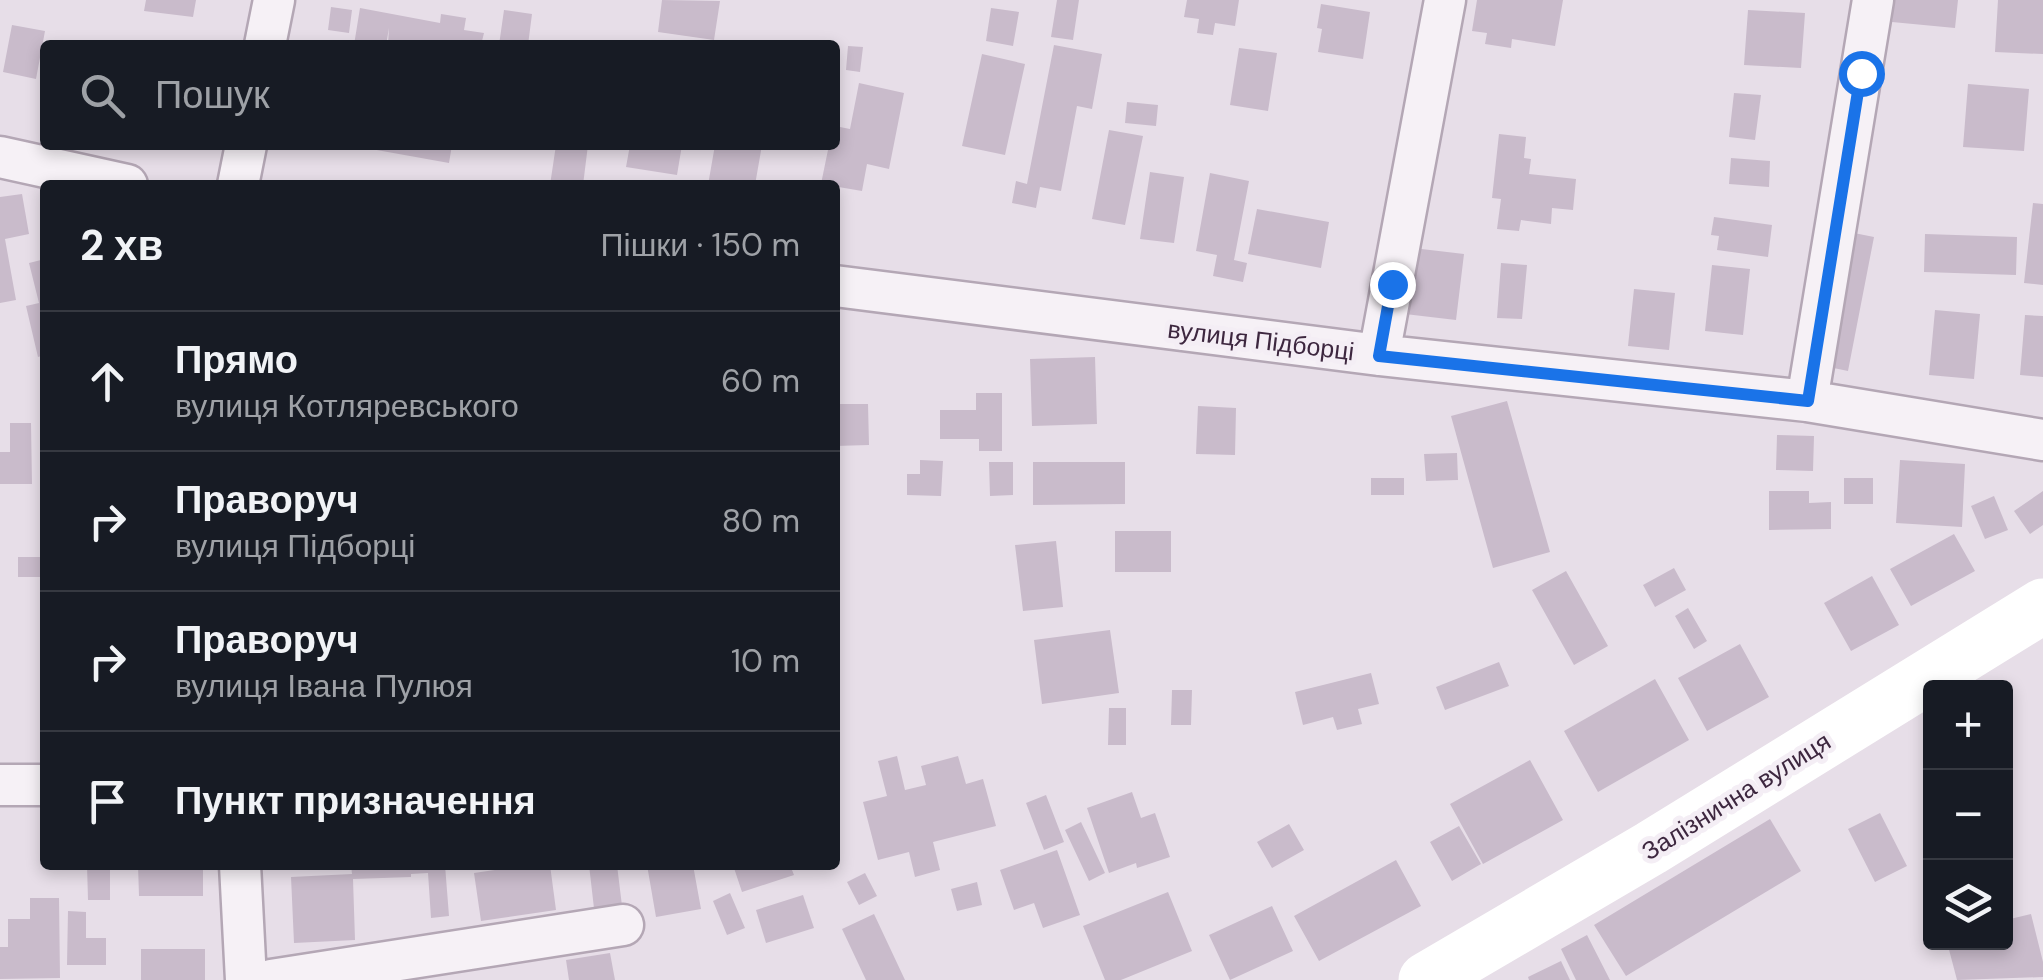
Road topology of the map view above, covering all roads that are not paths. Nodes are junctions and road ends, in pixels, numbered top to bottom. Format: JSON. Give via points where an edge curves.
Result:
{"nodes":[{"id":1,"x":274,"y":0,"type":"edge"},
{"id":2,"x":1444,"y":0,"type":"edge"},
{"id":3,"x":1872,"y":0,"type":"edge"},
{"id":4,"x":266,"y":40,"type":"edge"},
{"id":5,"x":245,"y":150,"type":"edge"},
{"id":6,"x":0,"y":157,"type":"edge"},
{"id":7,"x":104,"y":180,"type":"edge"},
{"id":8,"x":239,"y":180,"type":"edge"},
{"id":9,"x":840,"y":287,"type":"edge"},
{"id":10,"x":1379,"y":356,"type":"junction"},
{"id":11,"x":1808,"y":401,"type":"junction"},
{"id":12,"x":2043,"y":440,"type":"edge"},
{"id":13,"x":2043,"y":606,"type":"edge"},
{"id":14,"x":0,"y":785,"type":"edge"},
{"id":15,"x":40,"y":785,"type":"edge"},
{"id":16,"x":240,"y":870,"type":"edge"},
{"id":17,"x":623,"y":925,"type":"dead end"},
{"id":18,"x":1453,"y":974,"type":"edge"},
{"id":19,"x":246,"y":980,"type":"edge"},
{"id":20,"x":271,"y":980,"type":"edge"}],
"edges":[{"from":1,"to":4,"type":"street"},
{"from":2,"to":10,"type":"street"},
{"from":3,"to":11,"type":"street"},
{"from":5,"to":8,"type":"street"},
{"from":6,"to":7,"type":"street"},
{"from":9,"to":10,"type":"street","name":"вулиця Підборці"},
{"from":10,"to":11,"type":"street","name":"вулиця Підборці"},
{"from":11,"to":12,"type":"street","name":"вулиця Підборці"},
{"from":13,"to":18,"type":"main road","name":"Залізнична вулиця"},
{"from":14,"to":15,"type":"street"},
{"from":16,"to":19,"type":"street"},
{"from":17,"to":20,"type":"street"}]}
